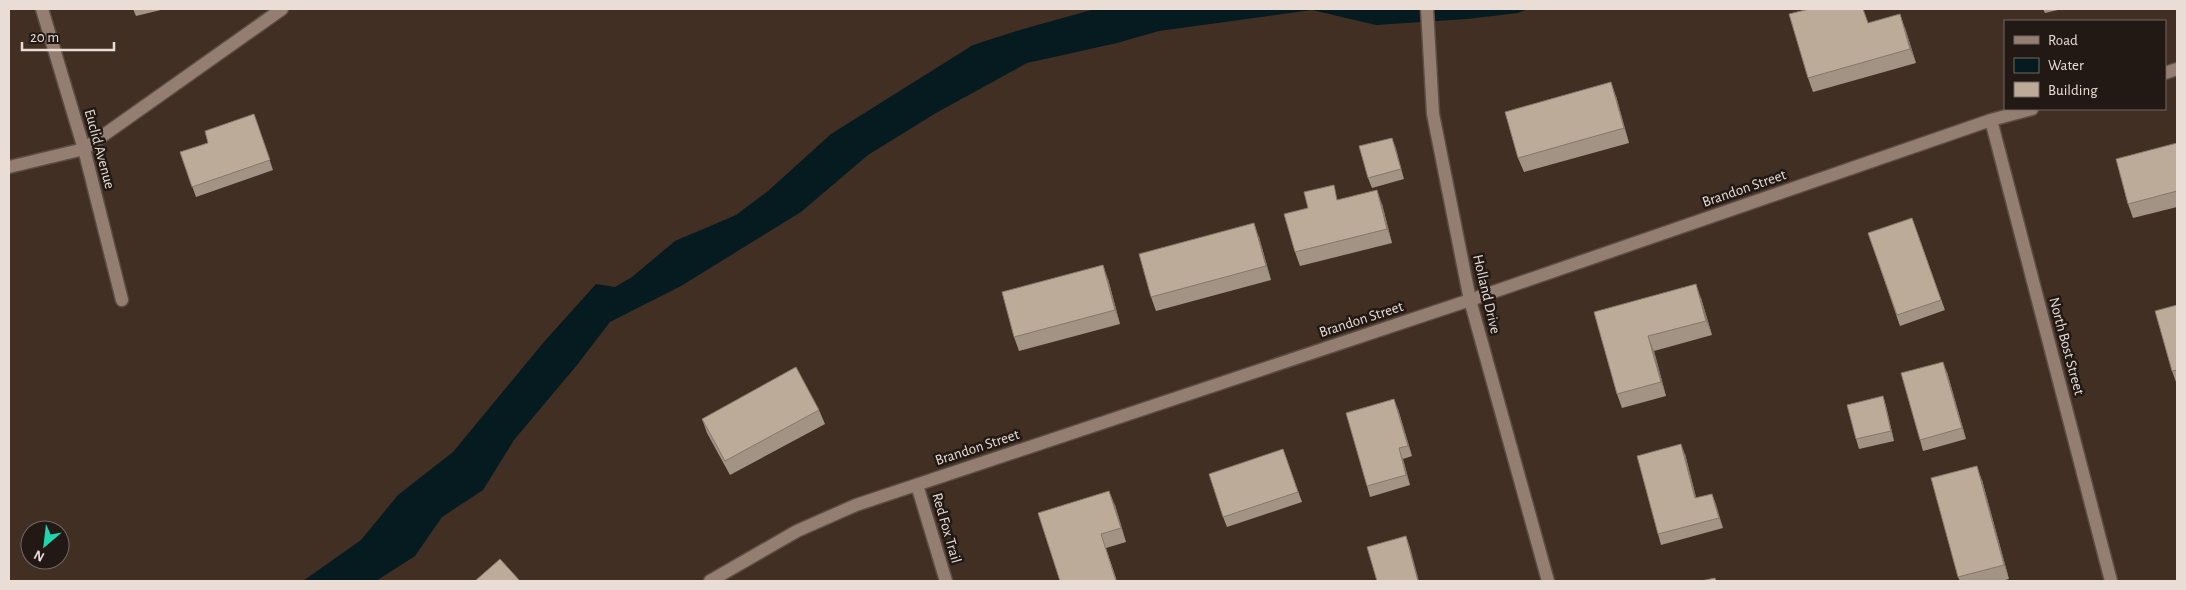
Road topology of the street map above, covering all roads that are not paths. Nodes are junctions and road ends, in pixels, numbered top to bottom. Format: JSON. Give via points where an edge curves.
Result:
{"nodes":[{"id":1,"x":42,"y":9,"type":"edge"},
{"id":2,"x":282,"y":9,"type":"edge"},
{"id":3,"x":1427,"y":9,"type":"edge"},
{"id":4,"x":2028,"y":110,"type":"edge"},
{"id":5,"x":1992,"y":120,"type":"junction"},
{"id":6,"x":84,"y":149,"type":"junction"},
{"id":7,"x":9,"y":167,"type":"edge"},
{"id":8,"x":122,"y":300,"type":"dead end"},
{"id":9,"x":1470,"y":300,"type":"junction"},
{"id":10,"x":917,"y":484,"type":"junction"},
{"id":11,"x":710,"y":581,"type":"edge"},
{"id":12,"x":946,"y":581,"type":"edge"},
{"id":13,"x":1548,"y":581,"type":"edge"},
{"id":14,"x":2111,"y":581,"type":"edge"}],
"edges":[{"from":1,"to":6,"type":"street","name":"Euclid Avenue"},
{"from":2,"to":6,"type":"street"},
{"from":3,"to":9,"type":"street","name":"Holland Drive","via":[[1433,114]]},
{"from":4,"to":5,"type":"street","name":"Brandon Street"},
{"from":5,"to":9,"type":"street","name":"Brandon Street"},
{"from":5,"to":14,"type":"street","name":"North Bost Street"},
{"from":6,"to":7,"type":"street"},
{"from":6,"to":8,"type":"street","name":"Euclid Avenue"},
{"from":9,"to":10,"type":"street","name":"Brandon Street"},
{"from":9,"to":13,"type":"street","name":"Holland Drive"},
{"from":10,"to":11,"type":"street","name":"Brandon Street","via":[[856,505],[798,531]]},
{"from":10,"to":12,"type":"street","name":"Red Fox Trail"}]}
